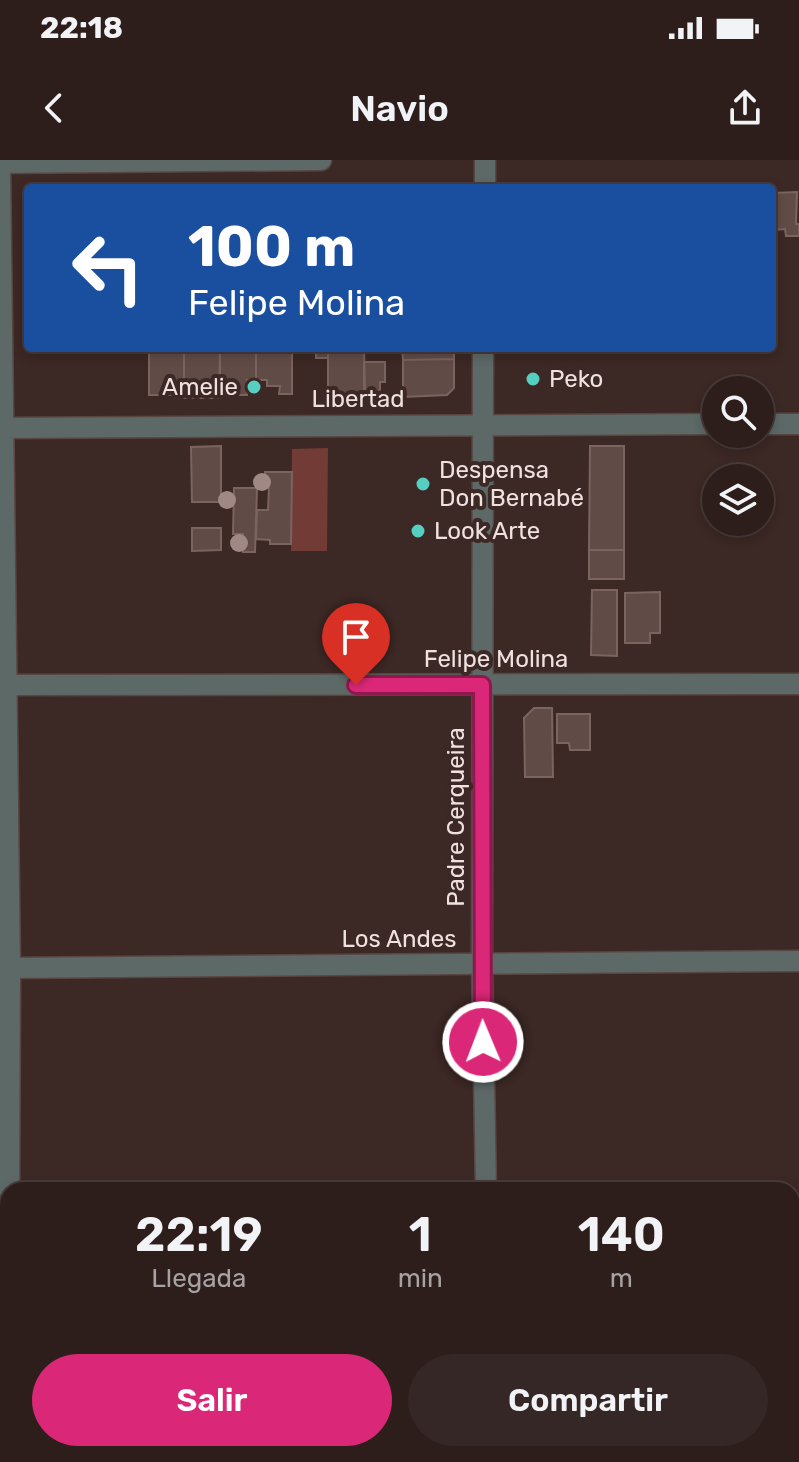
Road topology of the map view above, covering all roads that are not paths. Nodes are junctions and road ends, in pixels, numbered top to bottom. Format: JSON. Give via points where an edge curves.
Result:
{"nodes":[{"id":1,"x":321,"y":160,"type":"edge"},
{"id":2,"x":485,"y":160,"type":"edge"},
{"id":3,"x":0,"y":165,"type":"edge"},
{"id":4,"x":485,"y":184,"type":"edge"},
{"id":5,"x":483,"y":352,"type":"edge"},
{"id":6,"x":483,"y":424,"type":"junction"},
{"id":7,"x":702,"y":424,"type":"edge"},
{"id":8,"x":774,"y":424,"type":"edge"},
{"id":9,"x":799,"y":424,"type":"edge"},
{"id":10,"x":2,"y":428,"type":"edge"},
{"id":11,"x":799,"y":684,"type":"edge"},
{"id":12,"x":3,"y":685,"type":"edge"},
{"id":13,"x":482,"y":685,"type":"junction"},
{"id":14,"x":799,"y":961,"type":"edge"},
{"id":15,"x":482,"y":964,"type":"junction"},
{"id":16,"x":5,"y":967,"type":"edge"},
{"id":17,"x":7,"y":1182,"type":"edge"},
{"id":18,"x":486,"y":1182,"type":"edge"}],
"edges":[{"from":1,"to":3,"type":"street"},
{"from":2,"to":4,"type":"street"},
{"from":3,"to":10,"type":"street"},
{"from":5,"to":6,"type":"street","name":"Padre Cerqueira"},
{"from":6,"to":7,"type":"street","name":"Libertad"},
{"from":6,"to":10,"type":"street","name":"Libertad"},
{"from":6,"to":13,"type":"street","name":"Padre Cerqueira"},
{"from":8,"to":9,"type":"street"},
{"from":10,"to":12,"type":"street"},
{"from":11,"to":13,"type":"street","name":"Felipe Molina"},
{"from":12,"to":13,"type":"street","name":"Felipe Molina"},
{"from":12,"to":16,"type":"street"},
{"from":13,"to":15,"type":"street","name":"Padre Cerqueira"},
{"from":14,"to":15,"type":"street","name":"Los Andes"},
{"from":15,"to":16,"type":"street","name":"Los Andes"},
{"from":15,"to":18,"type":"street","name":"Padre Cerqueira"},
{"from":16,"to":17,"type":"street"}]}
